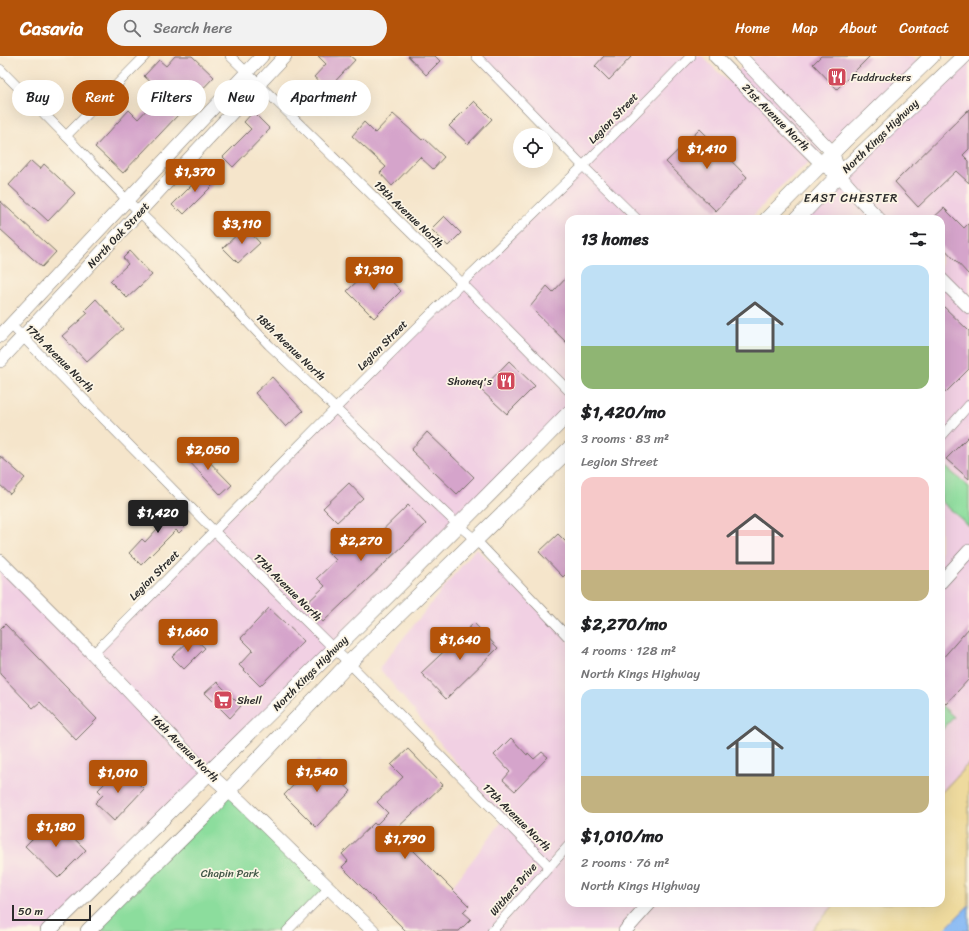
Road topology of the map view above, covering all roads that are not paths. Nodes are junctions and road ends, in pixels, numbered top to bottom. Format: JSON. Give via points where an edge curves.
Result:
{"nodes":[{"id":1,"x":145,"y":56,"type":"edge"},
{"id":2,"x":230,"y":56,"type":"edge"},
{"id":3,"x":262,"y":56,"type":"edge"},
{"id":4,"x":285,"y":56,"type":"edge"},
{"id":5,"x":476,"y":56,"type":"edge"},
{"id":6,"x":691,"y":56,"type":"edge"},
{"id":7,"x":715,"y":56,"type":"edge"},
{"id":8,"x":740,"y":56,"type":"edge"},
{"id":9,"x":932,"y":56,"type":"edge"},
{"id":10,"x":965,"y":56,"type":"edge"},
{"id":11,"x":969,"y":59,"type":"edge"},
{"id":12,"x":0,"y":69,"type":"edge"},
{"id":13,"x":246,"y":72,"type":"junction"},
{"id":14,"x":255,"y":80,"type":"edge"},
{"id":15,"x":263,"y":80,"type":"edge"},
{"id":16,"x":269,"y":94,"type":"edge"},
{"id":17,"x":229,"y":116,"type":"edge"},
{"id":18,"x":66,"y":136,"type":"junction"},
{"id":19,"x":833,"y":153,"type":"junction"},
{"id":20,"x":822,"y":164,"type":"junction"},
{"id":21,"x":583,"y":166,"type":"junction"},
{"id":22,"x":839,"y":175,"type":"junction"},
{"id":23,"x":127,"y":200,"type":"junction"},
{"id":24,"x":139,"y":212,"type":"junction"},
{"id":25,"x":633,"y":215,"type":"edge"},
{"id":26,"x":771,"y":215,"type":"edge"},
{"id":27,"x":801,"y":215,"type":"edge"},
{"id":28,"x":875,"y":215,"type":"edge"},
{"id":29,"x":462,"y":283,"type":"junction"},
{"id":30,"x":945,"y":283,"type":"edge"},
{"id":31,"x":969,"y":307,"type":"edge"},
{"id":32,"x":11,"y":325,"type":"junction"},
{"id":33,"x":0,"y":336,"type":"edge"},
{"id":34,"x":23,"y":337,"type":"junction"},
{"id":35,"x":0,"y":361,"type":"edge"},
{"id":36,"x":565,"y":387,"type":"edge"},
{"id":37,"x":969,"y":405,"type":"edge"},
{"id":38,"x":336,"y":408,"type":"junction"},
{"id":39,"x":565,"y":417,"type":"edge"},
{"id":40,"x":945,"y":432,"type":"edge"},
{"id":41,"x":565,"y":453,"type":"edge"},
{"id":42,"x":458,"y":525,"type":"junction"},
{"id":43,"x":214,"y":531,"type":"junction"},
{"id":44,"x":476,"y":540,"type":"junction"},
{"id":45,"x":969,"y":551,"type":"edge"},
{"id":46,"x":0,"y":561,"type":"edge"},
{"id":47,"x":945,"y":578,"type":"edge"},
{"id":48,"x":565,"y":634,"type":"edge"},
{"id":49,"x":334,"y":649,"type":"junction"},
{"id":50,"x":93,"y":654,"type":"junction"},
{"id":51,"x":350,"y":663,"type":"junction"},
{"id":52,"x":209,"y":773,"type":"junction"},
{"id":53,"x":229,"y":791,"type":"junction"},
{"id":54,"x":565,"y":849,"type":"edge"},
{"id":55,"x":549,"y":866,"type":"junction"},
{"id":56,"x":329,"y":888,"type":"junction"},
{"id":57,"x":646,"y":907,"type":"edge"},
{"id":58,"x":48,"y":931,"type":"edge"},
{"id":59,"x":88,"y":931,"type":"edge"},
{"id":60,"x":287,"y":931,"type":"edge"},
{"id":61,"x":373,"y":931,"type":"edge"},
{"id":62,"x":492,"y":931,"type":"edge"},
{"id":63,"x":625,"y":931,"type":"edge"}],
"edges":[{"from":1,"to":18,"type":"street"},
{"from":2,"to":13,"type":"street","name":"19th Avenue North"},
{"from":3,"to":13,"type":"main road","name":"North Oak Street"},
{"from":4,"to":15,"type":"main road","name":"North Oak Street"},
{"from":5,"to":21,"type":"street"},
{"from":6,"to":21,"type":"street","name":"Legion Street"},
{"from":7,"to":20,"type":"main road","name":"21st Avenue North"},
{"from":8,"to":19,"type":"main road","name":"21st Avenue North"},
{"from":9,"to":19,"type":"main road","name":"North Kings Highway"},
{"from":10,"to":11,"type":"street"},
{"from":10,"to":22,"type":"main road","name":"North Kings Highway"},
{"from":12,"to":18,"type":"street","name":"18th Avenue North"},
{"from":13,"to":14,"type":"street","name":"19th Avenue North"},
{"from":13,"to":23,"type":"main road","name":"North Oak Street"},
{"from":16,"to":29,"type":"street","name":"19th Avenue North"},
{"from":17,"to":24,"type":"main road","name":"North Oak Street"},
{"from":18,"to":23,"type":"street","name":"18th Avenue North"},
{"from":19,"to":20,"type":"main road","name":"North Kings Highway"},
{"from":19,"to":22,"type":"main road","name":"21st Avenue North"},
{"from":20,"to":22,"type":"main road","name":"21st Avenue North"},
{"from":20,"to":26,"type":"main road","name":"North Kings Highway"},
{"from":21,"to":25,"type":"street"},
{"from":21,"to":29,"type":"street","name":"Legion Street"},
{"from":22,"to":27,"type":"main road","name":"North Kings Highway"},
{"from":22,"to":28,"type":"main road","name":"21st Avenue North"},
{"from":23,"to":24,"type":"street","name":"18th Avenue North"},
{"from":23,"to":32,"type":"main road","name":"North Oak Street"},
{"from":24,"to":34,"type":"main road","name":"North Oak Street"},
{"from":24,"to":38,"type":"street","name":"18th Avenue North","via":[[192,263],[269,345]]},
{"from":29,"to":36,"type":"street","name":"19th Avenue North"},
{"from":29,"to":38,"type":"street","name":"Legion Street"},
{"from":30,"to":31,"type":"main road"},
{"from":32,"to":33,"type":"main road","name":"North Oak Street"},
{"from":32,"to":34,"type":"street","name":"17th Avenue North"},
{"from":34,"to":35,"type":"main road","name":"North Oak Street"},
{"from":34,"to":43,"type":"street","name":"17th Avenue North"},
{"from":37,"to":40,"type":"street"},
{"from":38,"to":42,"type":"street","name":"18th Avenue North"},
{"from":38,"to":43,"type":"street","name":"Legion Street"},
{"from":39,"to":42,"type":"main road","name":"North Kings Highway"},
{"from":41,"to":44,"type":"main road","name":"North Kings Highway"},
{"from":42,"to":44,"type":"street","name":"18th Avenue North"},
{"from":42,"to":49,"type":"main road","name":"North Kings Highway"},
{"from":43,"to":49,"type":"street","name":"17th Avenue North"},
{"from":43,"to":50,"type":"street","name":"Legion Street"},
{"from":44,"to":48,"type":"street","name":"18th Avenue North"},
{"from":44,"to":51,"type":"main road","name":"North Kings Highway"},
{"from":45,"to":47,"type":"main road"},
{"from":46,"to":50,"type":"main road","name":"16th Avenue North"},
{"from":49,"to":51,"type":"street","name":"17th Avenue North"},
{"from":49,"to":52,"type":"main road","name":"North Kings Highway"},
{"from":50,"to":52,"type":"main road","name":"16th Avenue North"},
{"from":51,"to":53,"type":"main road","name":"North Kings Highway"},
{"from":51,"to":55,"type":"street","name":"17th Avenue North"},
{"from":52,"to":53,"type":"main road","name":"16th Avenue North"},
{"from":52,"to":58,"type":"main road","name":"North Kings Highway"},
{"from":53,"to":56,"type":"main road","name":"16th Avenue North"},
{"from":53,"to":59,"type":"main road","name":"North Kings Highway"},
{"from":54,"to":55,"type":"street","name":"Withers Drive"},
{"from":55,"to":62,"type":"street","name":"Withers Drive"},
{"from":56,"to":60,"type":"street"},
{"from":56,"to":61,"type":"main road","name":"16th Avenue North"},
{"from":57,"to":63,"type":"main road"}]}
